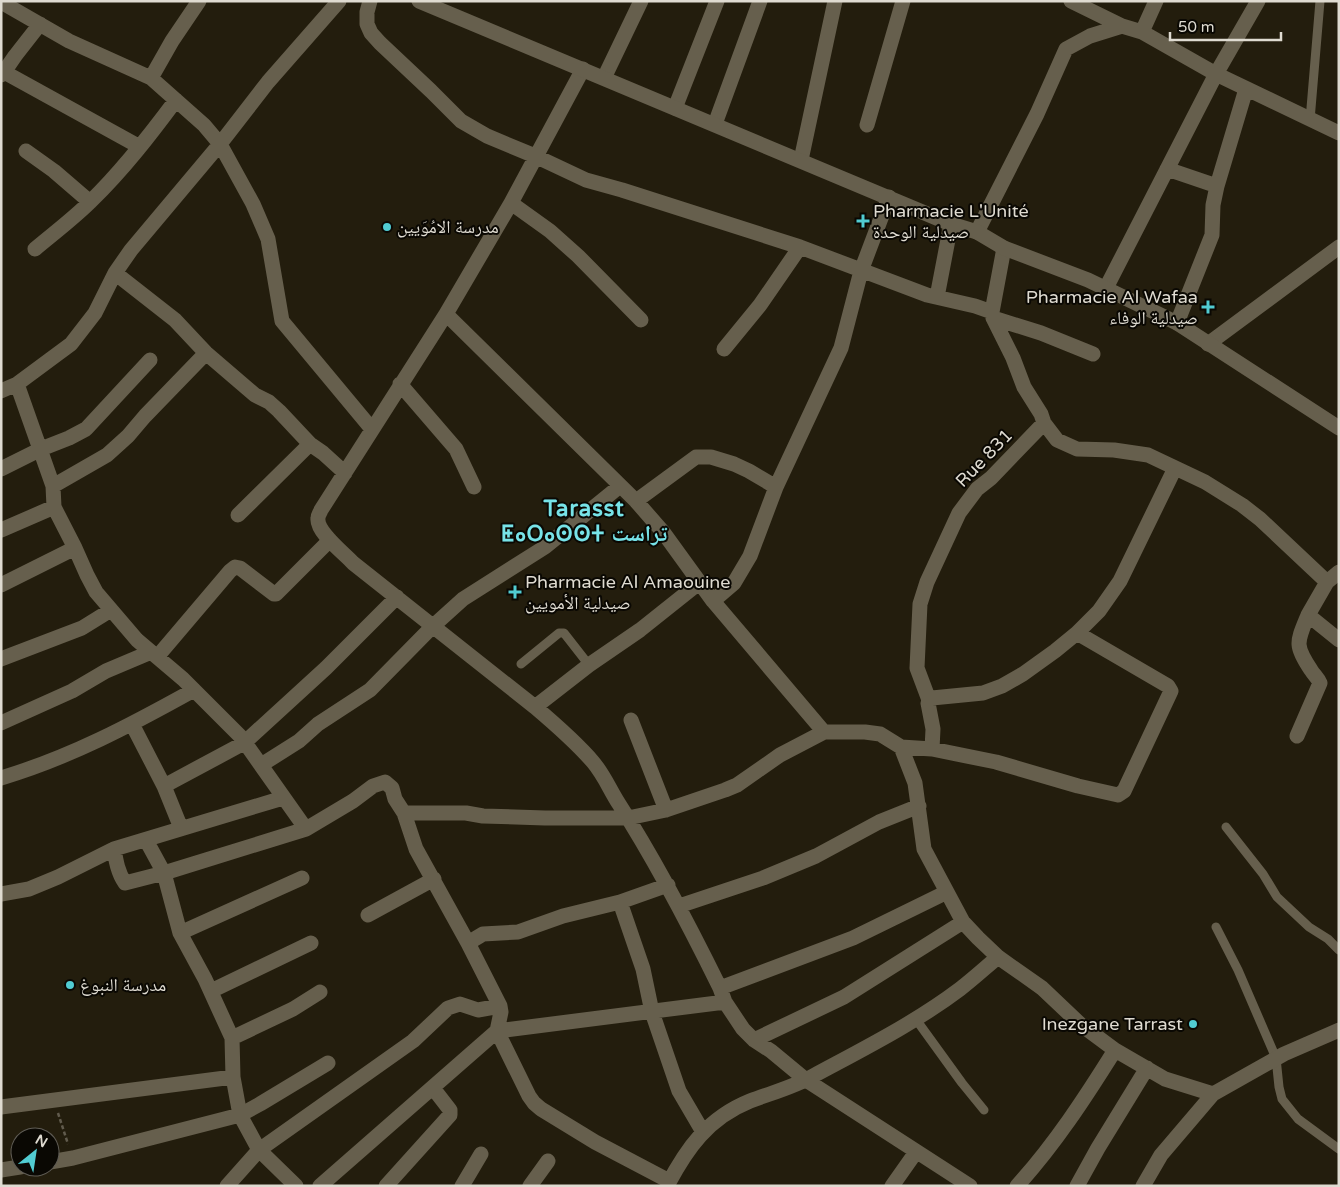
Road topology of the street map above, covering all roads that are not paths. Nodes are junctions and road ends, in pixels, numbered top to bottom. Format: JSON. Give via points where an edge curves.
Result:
{"nodes":[{"id":1,"x":339,"y":1,"type":"edge"},
{"id":2,"x":370,"y":1,"type":"edge"},
{"id":3,"x":419,"y":1,"type":"edge"},
{"id":4,"x":641,"y":1,"type":"edge"},
{"id":5,"x":717,"y":1,"type":"edge"},
{"id":6,"x":760,"y":1,"type":"edge"},
{"id":7,"x":835,"y":1,"type":"edge"},
{"id":8,"x":903,"y":1,"type":"edge"},
{"id":9,"x":1071,"y":1,"type":"edge"},
{"id":10,"x":1156,"y":1,"type":"edge"},
{"id":11,"x":1258,"y":1,"type":"edge"},
{"id":12,"x":1320,"y":1,"type":"edge"},
{"id":13,"x":1,"y":2,"type":"edge"},
{"id":14,"x":196,"y":2,"type":"edge"},
{"id":15,"x":40,"y":24,"type":"junction"},
{"id":16,"x":1122,"y":26,"type":"junction"},
{"id":17,"x":1142,"y":32,"type":"junction"},
{"id":18,"x":583,"y":69,"type":"junction"},
{"id":19,"x":3,"y":74,"type":"edge"},
{"id":20,"x":1216,"y":74,"type":"junction"},
{"id":21,"x":151,"y":78,"type":"junction"},
{"id":22,"x":604,"y":78,"type":"junction"},
{"id":23,"x":1246,"y":89,"type":"junction"},
{"id":24,"x":176,"y":100,"type":"junction"},
{"id":25,"x":675,"y":108,"type":"junction"},
{"id":26,"x":1310,"y":120,"type":"junction"},
{"id":27,"x":715,"y":124,"type":"junction"},
{"id":28,"x":867,"y":125,"type":"dead end"},
{"id":29,"x":1339,"y":133,"type":"edge"},
{"id":30,"x":220,"y":144,"type":"junction"},
{"id":31,"x":140,"y":147,"type":"junction"},
{"id":32,"x":26,"y":151,"type":"dead end"},
{"id":33,"x":535,"y":156,"type":"junction"},
{"id":34,"x":800,"y":160,"type":"junction"},
{"id":35,"x":1167,"y":169,"type":"junction"},
{"id":36,"x":1217,"y":186,"type":"junction"},
{"id":37,"x":889,"y":197,"type":"junction"},
{"id":38,"x":90,"y":202,"type":"junction"},
{"id":39,"x":511,"y":203,"type":"junction"},
{"id":40,"x":951,"y":224,"type":"junction"},
{"id":41,"x":977,"y":232,"type":"junction"},
{"id":42,"x":800,"y":247,"type":"junction"},
{"id":43,"x":1339,"y":247,"type":"edge"},
{"id":44,"x":1004,"y":248,"type":"junction"},
{"id":45,"x":35,"y":249,"type":"dead end"},
{"id":46,"x":861,"y":272,"type":"junction"},
{"id":47,"x":115,"y":273,"type":"junction"},
{"id":48,"x":1106,"y":288,"type":"junction"},
{"id":49,"x":937,"y":296,"type":"junction"},
{"id":50,"x":446,"y":314,"type":"junction"},
{"id":51,"x":993,"y":315,"type":"junction"},
{"id":52,"x":641,"y":320,"type":"dead end"},
{"id":53,"x":1177,"y":323,"type":"junction"},
{"id":54,"x":1208,"y":344,"type":"junction"},
{"id":55,"x":724,"y":349,"type":"dead end"},
{"id":56,"x":206,"y":353,"type":"junction"},
{"id":57,"x":1093,"y":354,"type":"dead end"},
{"id":58,"x":150,"y":360,"type":"dead end"},
{"id":59,"x":17,"y":384,"type":"junction"},
{"id":60,"x":400,"y":384,"type":"junction"},
{"id":61,"x":1,"y":391,"type":"edge"},
{"id":62,"x":1044,"y":423,"type":"junction"},
{"id":63,"x":372,"y":428,"type":"junction"},
{"id":64,"x":1339,"y":428,"type":"edge"},
{"id":65,"x":310,"y":444,"type":"junction"},
{"id":66,"x":41,"y":449,"type":"junction"},
{"id":67,"x":1175,"y":468,"type":"junction"},
{"id":68,"x":1,"y":469,"type":"edge"},
{"id":69,"x":344,"y":473,"type":"junction"},
{"id":70,"x":53,"y":486,"type":"junction"},
{"id":71,"x":620,"y":486,"type":"junction"},
{"id":72,"x":474,"y":487,"type":"dead end"},
{"id":73,"x":776,"y":487,"type":"junction"},
{"id":74,"x":636,"y":501,"type":"junction"},
{"id":75,"x":54,"y":506,"type":"junction"},
{"id":76,"x":238,"y":515,"type":"dead end"},
{"id":77,"x":1,"y":530,"type":"edge"},
{"id":78,"x":330,"y":540,"type":"junction"},
{"id":79,"x":75,"y":548,"type":"junction"},
{"id":80,"x":1339,"y":572,"type":"edge"},
{"id":81,"x":699,"y":582,"type":"junction"},
{"id":82,"x":1327,"y":582,"type":"junction"},
{"id":83,"x":1,"y":585,"type":"edge"},
{"id":84,"x":396,"y":598,"type":"junction"},
{"id":85,"x":713,"y":601,"type":"junction"},
{"id":86,"x":111,"y":610,"type":"junction"},
{"id":87,"x":1308,"y":615,"type":"junction"},
{"id":88,"x":432,"y":627,"type":"junction"},
{"id":89,"x":1077,"y":633,"type":"junction"},
{"id":90,"x":1339,"y":640,"type":"edge"},
{"id":91,"x":154,"y":654,"type":"junction"},
{"id":92,"x":1,"y":659,"type":"edge"},
{"id":93,"x":521,"y":664,"type":"dead end"},
{"id":94,"x":589,"y":665,"type":"junction"},
{"id":95,"x":194,"y":690,"type":"junction"},
{"id":96,"x":929,"y":700,"type":"junction"},
{"id":97,"x":535,"y":707,"type":"junction"},
{"id":98,"x":631,"y":720,"type":"dead end"},
{"id":99,"x":1,"y":723,"type":"edge"},
{"id":100,"x":132,"y":724,"type":"junction"},
{"id":101,"x":824,"y":732,"type":"junction"},
{"id":102,"x":1297,"y":736,"type":"dead end"},
{"id":103,"x":244,"y":744,"type":"junction"},
{"id":104,"x":901,"y":747,"type":"junction"},
{"id":105,"x":932,"y":749,"type":"junction"},
{"id":106,"x":261,"y":765,"type":"junction"},
{"id":107,"x":1,"y":778,"type":"edge"},
{"id":108,"x":164,"y":786,"type":"junction"},
{"id":109,"x":283,"y":798,"type":"junction"},
{"id":110,"x":919,"y":806,"type":"junction"},
{"id":111,"x":666,"y":810,"type":"junction"},
{"id":112,"x":404,"y":813,"type":"junction"},
{"id":113,"x":628,"y":818,"type":"junction"},
{"id":114,"x":1226,"y":827,"type":"dead end"},
{"id":115,"x":182,"y":828,"type":"junction"},
{"id":116,"x":306,"y":829,"type":"junction"},
{"id":117,"x":146,"y":840,"type":"junction"},
{"id":118,"x":114,"y":849,"type":"junction"},
{"id":119,"x":164,"y":873,"type":"junction"},
{"id":120,"x":302,"y":878,"type":"dead end"},
{"id":121,"x":434,"y":880,"type":"junction"},
{"id":122,"x":668,"y":885,"type":"junction"},
{"id":123,"x":947,"y":892,"type":"junction"},
{"id":124,"x":1,"y":894,"type":"edge"},
{"id":125,"x":620,"y":902,"type":"junction"},
{"id":126,"x":679,"y":906,"type":"junction"},
{"id":127,"x":368,"y":915,"type":"dead end"},
{"id":128,"x":963,"y":922,"type":"junction"},
{"id":129,"x":1216,"y":927,"type":"dead end"},
{"id":130,"x":180,"y":933,"type":"junction"},
{"id":131,"x":468,"y":942,"type":"junction"},
{"id":132,"x":311,"y":943,"type":"dead end"},
{"id":133,"x":1339,"y":950,"type":"edge"},
{"id":134,"x":998,"y":957,"type":"junction"},
{"id":135,"x":720,"y":988,"type":"junction"},
{"id":136,"x":211,"y":991,"type":"junction"},
{"id":137,"x":320,"y":992,"type":"dead end"},
{"id":138,"x":725,"y":1002,"type":"junction"},
{"id":139,"x":500,"y":1006,"type":"junction"},
{"id":140,"x":652,"y":1012,"type":"junction"},
{"id":141,"x":915,"y":1018,"type":"junction"},
{"id":142,"x":1339,"y":1030,"type":"edge"},
{"id":143,"x":497,"y":1031,"type":"junction"},
{"id":144,"x":232,"y":1038,"type":"junction"},
{"id":145,"x":754,"y":1040,"type":"junction"},
{"id":146,"x":1115,"y":1050,"type":"junction"},
{"id":147,"x":1276,"y":1058,"type":"junction"},
{"id":148,"x":328,"y":1063,"type":"dead end"},
{"id":149,"x":1147,"y":1068,"type":"junction"},
{"id":150,"x":233,"y":1077,"type":"junction"},
{"id":151,"x":806,"y":1080,"type":"junction"},
{"id":152,"x":433,"y":1088,"type":"junction"},
{"id":153,"x":1212,"y":1094,"type":"junction"},
{"id":154,"x":1,"y":1107,"type":"edge"},
{"id":155,"x":984,"y":1110,"type":"dead end"},
{"id":156,"x":240,"y":1115,"type":"junction"},
{"id":157,"x":703,"y":1132,"type":"junction"},
{"id":158,"x":1339,"y":1149,"type":"edge"},
{"id":159,"x":259,"y":1150,"type":"junction"},
{"id":160,"x":916,"y":1152,"type":"junction"},
{"id":161,"x":481,"y":1154,"type":"dead end"},
{"id":162,"x":60,"y":1160,"type":"edge"},
{"id":163,"x":548,"y":1162,"type":"dead end"},
{"id":164,"x":668,"y":1184,"type":"edge"},
{"id":165,"x":227,"y":1186,"type":"edge"},
{"id":166,"x":296,"y":1186,"type":"edge"},
{"id":167,"x":320,"y":1186,"type":"edge"},
{"id":168,"x":386,"y":1186,"type":"edge"},
{"id":169,"x":462,"y":1186,"type":"edge"},
{"id":170,"x":530,"y":1186,"type":"edge"},
{"id":171,"x":892,"y":1186,"type":"edge"},
{"id":172,"x":970,"y":1186,"type":"edge"},
{"id":173,"x":1016,"y":1186,"type":"edge"},
{"id":174,"x":1077,"y":1186,"type":"edge"},
{"id":175,"x":1143,"y":1186,"type":"edge"}],
"edges":[{"from":1,"to":30,"type":"street","via":[[268,82]]},
{"from":2,"to":33,"type":"street","via":[[367,24],[371,32],[461,121]]},
{"from":3,"to":18,"type":"street"},
{"from":4,"to":22,"type":"street"},
{"from":5,"to":25,"type":"street"},
{"from":6,"to":27,"type":"street"},
{"from":7,"to":34,"type":"street"},
{"from":8,"to":28,"type":"street"},
{"from":9,"to":16,"type":"street"},
{"from":10,"to":17,"type":"street"},
{"from":11,"to":20,"type":"street"},
{"from":12,"to":26,"type":"lane"},
{"from":13,"to":15,"type":"street"},
{"from":14,"to":21,"type":"street"},
{"from":15,"to":19,"type":"street"},
{"from":15,"to":21,"type":"street","via":[[69,41]]},
{"from":16,"to":17,"type":"street"},
{"from":16,"to":41,"type":"street","via":[[1090,36],[1066,49]]},
{"from":17,"to":20,"type":"street"},
{"from":18,"to":22,"type":"street"},
{"from":18,"to":33,"type":"street"},
{"from":19,"to":31,"type":"street"},
{"from":20,"to":23,"type":"street"},
{"from":20,"to":35,"type":"street"},
{"from":21,"to":24,"type":"street"},
{"from":22,"to":25,"type":"street"},
{"from":23,"to":26,"type":"street"},
{"from":23,"to":36,"type":"street"},
{"from":24,"to":30,"type":"street"},
{"from":24,"to":31,"type":"street"},
{"from":25,"to":27,"type":"street"},
{"from":26,"to":29,"type":"street"},
{"from":27,"to":34,"type":"street"},
{"from":30,"to":47,"type":"street"},
{"from":30,"to":63,"type":"street","via":[[268,238],[282,321]]},
{"from":31,"to":38,"type":"street"},
{"from":32,"to":38,"type":"street"},
{"from":33,"to":39,"type":"street"},
{"from":33,"to":42,"type":"street","via":[[586,180]]},
{"from":34,"to":37,"type":"street"},
{"from":35,"to":36,"type":"street"},
{"from":35,"to":48,"type":"street"},
{"from":36,"to":53,"type":"street","via":[[1212,235]]},
{"from":37,"to":40,"type":"street"},
{"from":37,"to":46,"type":"street"},
{"from":38,"to":45,"type":"street"},
{"from":39,"to":50,"type":"street"},
{"from":39,"to":52,"type":"street","via":[[550,231]]},
{"from":40,"to":41,"type":"street"},
{"from":40,"to":49,"type":"street"},
{"from":41,"to":44,"type":"street"},
{"from":42,"to":46,"type":"street"},
{"from":42,"to":55,"type":"street","via":[[760,305]]},
{"from":43,"to":54,"type":"street"},
{"from":44,"to":48,"type":"street"},
{"from":44,"to":51,"type":"street"},
{"from":46,"to":49,"type":"street"},
{"from":46,"to":73,"type":"street","via":[[842,348]]},
{"from":47,"to":56,"type":"street","via":[[175,320]]},
{"from":47,"to":59,"type":"street","via":[[95,313],[71,344]]},
{"from":48,"to":53,"type":"street"},
{"from":49,"to":51,"type":"street"},
{"from":50,"to":60,"type":"street"},
{"from":50,"to":71,"type":"street"},
{"from":51,"to":57,"type":"street"},
{"from":51,"to":62,"type":"street","via":[[1024,387]]},
{"from":53,"to":54,"type":"street"},
{"from":54,"to":64,"type":"street"},
{"from":56,"to":65,"type":"street","via":[[279,411]]},
{"from":56,"to":70,"type":"street","via":[[114,449]]},
{"from":58,"to":66,"type":"street","via":[[86,429]]},
{"from":59,"to":61,"type":"street"},
{"from":59,"to":66,"type":"street"},
{"from":60,"to":63,"type":"street"},
{"from":60,"to":72,"type":"street","via":[[456,449]]},
{"from":62,"to":67,"type":"street","via":[[1057,440],[1077,449],[1148,455]]},
{"from":62,"to":96,"type":"street","name":"Rue 831","via":[[977,489],[959,513],[927,582],[920,604],[917,668]]},
{"from":63,"to":69,"type":"street"},
{"from":65,"to":69,"type":"street"},
{"from":65,"to":76,"type":"street"},
{"from":66,"to":68,"type":"street"},
{"from":66,"to":70,"type":"street"},
{"from":67,"to":82,"type":"street","via":[[1242,505]]},
{"from":67,"to":89,"type":"street","via":[[1120,580],[1099,611]]},
{"from":69,"to":78,"type":"street","via":[[318,518],[320,527]]},
{"from":70,"to":75,"type":"street"},
{"from":71,"to":74,"type":"street"},
{"from":71,"to":88,"type":"street","via":[[545,547],[463,599]]},
{"from":73,"to":74,"type":"street","via":[[734,464],[711,457],[696,457]]},
{"from":73,"to":85,"type":"street","via":[[750,556],[734,583]]},
{"from":74,"to":81,"type":"street"},
{"from":75,"to":77,"type":"street"},
{"from":75,"to":79,"type":"street"},
{"from":78,"to":84,"type":"street"},
{"from":78,"to":91,"type":"street","via":[[276,594],[235,567]]},
{"from":79,"to":83,"type":"street"},
{"from":79,"to":86,"type":"street","via":[[92,584]]},
{"from":80,"to":82,"type":"street"},
{"from":81,"to":85,"type":"street"},
{"from":81,"to":94,"type":"street","via":[[640,630]]},
{"from":82,"to":87,"type":"street"},
{"from":84,"to":88,"type":"street"},
{"from":84,"to":103,"type":"street"},
{"from":85,"to":101,"type":"street"},
{"from":86,"to":91,"type":"street"},
{"from":86,"to":92,"type":"street","via":[[82,628]]},
{"from":87,"to":90,"type":"street"},
{"from":87,"to":102,"type":"street","via":[[1298,638],[1298,647],[1320,683]]},
{"from":88,"to":97,"type":"street"},
{"from":88,"to":106,"type":"street","via":[[370,690]]},
{"from":89,"to":96,"type":"street","via":[[1056,651],[1002,686],[983,693]]},
{"from":89,"to":105,"type":"street","via":[[1168,686],[1171,691],[1121,794]]},
{"from":91,"to":95,"type":"street"},
{"from":91,"to":99,"type":"street","via":[[106,671]]},
{"from":93,"to":94,"type":"lane","via":[[559,633],[564,634]]},
{"from":94,"to":97,"type":"street"},
{"from":95,"to":100,"type":"street"},
{"from":95,"to":103,"type":"street","via":[[241,737]]},
{"from":96,"to":105,"type":"street","name":"Rue 831"},
{"from":97,"to":113,"type":"street","via":[[592,761]]},
{"from":98,"to":111,"type":"street"},
{"from":100,"to":107,"type":"street","via":[[64,756]]},
{"from":100,"to":108,"type":"street"},
{"from":101,"to":104,"type":"street","via":[[880,734]]},
{"from":101,"to":111,"type":"street","via":[[780,754],[737,785]]},
{"from":103,"to":106,"type":"street"},
{"from":103,"to":108,"type":"street"},
{"from":104,"to":105,"type":"street"},
{"from":104,"to":110,"type":"street","via":[[915,783]]},
{"from":106,"to":109,"type":"street"},
{"from":108,"to":115,"type":"street"},
{"from":109,"to":115,"type":"street"},
{"from":109,"to":116,"type":"street"},
{"from":110,"to":123,"type":"street","via":[[924,849]]},
{"from":110,"to":126,"type":"street","via":[[879,822],[816,856]]},
{"from":111,"to":113,"type":"street"},
{"from":112,"to":113,"type":"street"},
{"from":112,"to":116,"type":"street","via":[[392,788],[385,782],[373,786]]},
{"from":112,"to":121,"type":"street","via":[[416,849]]},
{"from":113,"to":122,"type":"street"},
{"from":114,"to":133,"type":"lane","via":[[1277,897]]},
{"from":115,"to":117,"type":"street"},
{"from":116,"to":119,"type":"street"},
{"from":117,"to":118,"type":"street"},
{"from":117,"to":119,"type":"street"},
{"from":118,"to":119,"type":"street","via":[[125,883]]},
{"from":118,"to":124,"type":"street","via":[[29,889]]},
{"from":119,"to":130,"type":"street"},
{"from":120,"to":130,"type":"street"},
{"from":121,"to":127,"type":"street"},
{"from":121,"to":131,"type":"street"},
{"from":122,"to":125,"type":"street"},
{"from":122,"to":126,"type":"street"},
{"from":123,"to":128,"type":"street"},
{"from":123,"to":135,"type":"street","via":[[853,938]]},
{"from":125,"to":131,"type":"street","via":[[563,916],[518,932],[483,934]]},
{"from":125,"to":140,"type":"street","via":[[643,969]]},
{"from":126,"to":135,"type":"street"},
{"from":128,"to":134,"type":"street"},
{"from":128,"to":145,"type":"street","via":[[844,997]]},
{"from":129,"to":147,"type":"lane"},
{"from":130,"to":136,"type":"street"},
{"from":131,"to":139,"type":"street"},
{"from":132,"to":136,"type":"street"},
{"from":134,"to":141,"type":"street","via":[[960,990]]},
{"from":134,"to":146,"type":"street","via":[[1042,988],[1080,1024]]},
{"from":135,"to":138,"type":"street"},
{"from":136,"to":144,"type":"street"},
{"from":137,"to":144,"type":"street","via":[[293,1009]]},
{"from":138,"to":140,"type":"street"},
{"from":138,"to":145,"type":"street"},
{"from":139,"to":143,"type":"street"},
{"from":139,"to":159,"type":"street","via":[[478,1010],[460,1004],[448,1008],[413,1041]]},
{"from":140,"to":143,"type":"street"},
{"from":140,"to":157,"type":"street","via":[[679,1091]]},
{"from":141,"to":151,"type":"street"},
{"from":141,"to":155,"type":"lane"},
{"from":142,"to":147,"type":"street"},
{"from":143,"to":152,"type":"street"},
{"from":143,"to":164,"type":"street","via":[[529,1096],[541,1109]]},
{"from":144,"to":150,"type":"street"},
{"from":145,"to":151,"type":"street"},
{"from":146,"to":149,"type":"street"},
{"from":146,"to":173,"type":"street","via":[[1075,1114]]},
{"from":147,"to":153,"type":"street"},
{"from":147,"to":158,"type":"lane","via":[[1282,1099],[1290,1111]]},
{"from":148,"to":156,"type":"street"},
{"from":149,"to":153,"type":"street","via":[[1165,1079]]},
{"from":149,"to":174,"type":"street"},
{"from":150,"to":154,"type":"street"},
{"from":150,"to":156,"type":"street"},
{"from":151,"to":157,"type":"street","via":[[747,1102],[719,1118]]},
{"from":151,"to":160,"type":"street"},
{"from":152,"to":167,"type":"street"},
{"from":152,"to":168,"type":"street","via":[[450,1110],[450,1115]]},
{"from":153,"to":175,"type":"street","via":[[1161,1155]]},
{"from":156,"to":159,"type":"street"},
{"from":156,"to":162,"type":"street"},
{"from":157,"to":164,"type":"street","via":[[684,1154]]},
{"from":159,"to":165,"type":"street"},
{"from":159,"to":166,"type":"street"},
{"from":160,"to":171,"type":"street"},
{"from":160,"to":172,"type":"street"},
{"from":161,"to":169,"type":"street"},
{"from":163,"to":170,"type":"street"}]}
